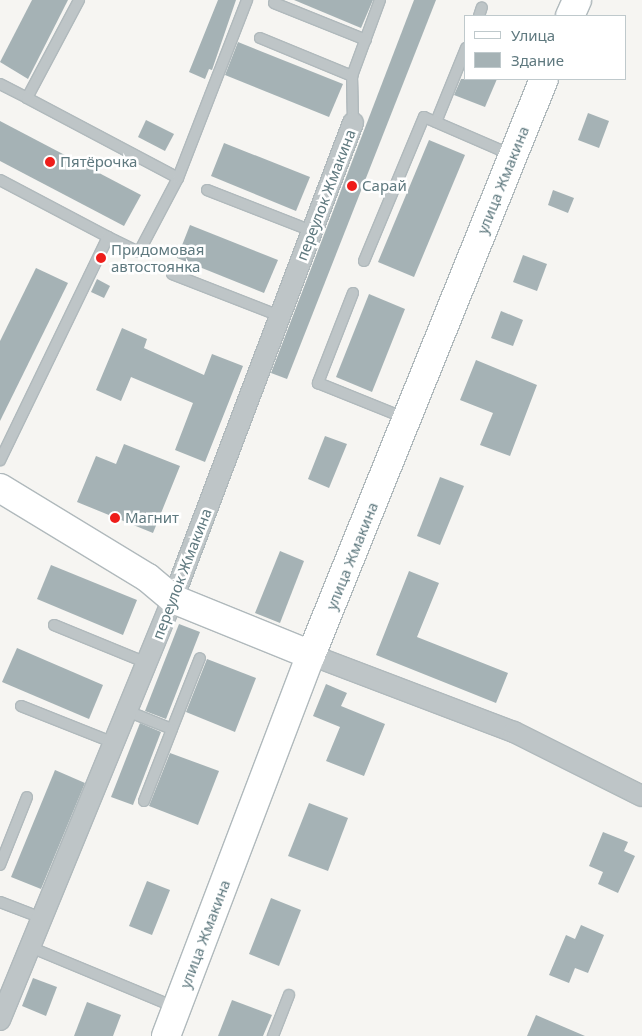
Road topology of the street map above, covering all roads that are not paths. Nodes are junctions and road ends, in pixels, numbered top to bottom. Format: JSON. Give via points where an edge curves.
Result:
{"nodes":[{"id":1,"x":79,"y":0,"type":"edge"},
{"id":2,"x":247,"y":0,"type":"edge"},
{"id":3,"x":380,"y":0,"type":"edge"},
{"id":4,"x":576,"y":0,"type":"edge"},
{"id":5,"x":274,"y":3,"type":"dead end"},
{"id":6,"x":570,"y":15,"type":"edge"},
{"id":7,"x":260,"y":38,"type":"dead end"},
{"id":8,"x":366,"y":40,"type":"junction"},
{"id":9,"x":464,"y":53,"type":"edge"},
{"id":10,"x":352,"y":76,"type":"junction"},
{"id":11,"x":544,"y":80,"type":"edge"},
{"id":12,"x":0,"y":84,"type":"edge"},
{"id":13,"x":27,"y":98,"type":"junction"},
{"id":14,"x":436,"y":122,"type":"junction"},
{"id":15,"x":353,"y":123,"type":"joint"},
{"id":16,"x":512,"y":155,"type":"junction"},
{"id":17,"x":178,"y":178,"type":"junction"},
{"id":18,"x":0,"y":180,"type":"edge"},
{"id":19,"x":207,"y":190,"type":"dead end"},
{"id":20,"x":312,"y":231,"type":"junction"},
{"id":21,"x":108,"y":237,"type":"junction"},
{"id":22,"x":364,"y":261,"type":"dead end"},
{"id":23,"x":172,"y":274,"type":"dead end"},
{"id":24,"x":353,"y":293,"type":"dead end"},
{"id":25,"x":280,"y":316,"type":"junction"},
{"id":26,"x":408,"y":419,"type":"junction"},
{"id":27,"x":0,"y":460,"type":"edge"},
{"id":28,"x":0,"y":488,"type":"edge"},
{"id":29,"x":173,"y":599,"type":"junction"},
{"id":30,"x":54,"y":624,"type":"dead end"},
{"id":31,"x":311,"y":655,"type":"junction"},
{"id":32,"x":200,"y":658,"type":"dead end"},
{"id":33,"x":147,"y":663,"type":"junction"},
{"id":34,"x":21,"y":706,"type":"dead end"},
{"id":35,"x":127,"y":711,"type":"junction"},
{"id":36,"x":172,"y":729,"type":"junction"},
{"id":37,"x":114,"y":744,"type":"junction"},
{"id":38,"x":642,"y":796,"type":"edge"},
{"id":39,"x":27,"y":797,"type":"dead end"},
{"id":40,"x":144,"y":801,"type":"dead end"},
{"id":41,"x":0,"y":865,"type":"edge"},
{"id":42,"x":0,"y":902,"type":"edge"},
{"id":43,"x":42,"y":918,"type":"junction"},
{"id":44,"x":30,"y":947,"type":"junction"},
{"id":45,"x":289,"y":996,"type":"dead end"},
{"id":46,"x":176,"y":1008,"type":"junction"},
{"id":47,"x":2,"y":1011,"type":"edge"},
{"id":48,"x":166,"y":1036,"type":"edge"},
{"id":49,"x":273,"y":1036,"type":"edge"}],
"edges":[{"from":1,"to":13,"type":"lane"},
{"from":2,"to":17,"type":"lane"},
{"from":3,"to":8,"type":"lane"},
{"from":4,"to":6,"type":"street"},
{"from":5,"to":8,"type":"lane"},
{"from":7,"to":10,"type":"lane"},
{"from":8,"to":10,"type":"lane"},
{"from":9,"to":14,"type":"lane"},
{"from":10,"to":15,"type":"lane"},
{"from":11,"to":16,"type":"street","name":"улица Жмакина"},
{"from":12,"to":13,"type":"lane"},
{"from":13,"to":17,"type":"lane"},
{"from":14,"to":16,"type":"lane"},
{"from":14,"to":22,"type":"lane","via":[[424,117]]},
{"from":15,"to":20,"type":"street","name":"переулок Жмакина"},
{"from":16,"to":26,"type":"street","name":"улица Жмакина"},
{"from":17,"to":21,"type":"lane","via":[[139,252]]},
{"from":18,"to":21,"type":"lane"},
{"from":19,"to":20,"type":"lane"},
{"from":20,"to":25,"type":"street","name":"переулок Жмакина"},
{"from":21,"to":27,"type":"lane"},
{"from":23,"to":25,"type":"lane"},
{"from":24,"to":26,"type":"lane","via":[[318,383]]},
{"from":25,"to":29,"type":"street","name":"переулок Жмакина"},
{"from":26,"to":31,"type":"street","name":"улица Жмакина"},
{"from":28,"to":29,"type":"street","via":[[148,578]]},
{"from":29,"to":31,"type":"street"},
{"from":29,"to":33,"type":"street","name":"переулок Жмакина"},
{"from":30,"to":33,"type":"lane"},
{"from":31,"to":38,"type":"street","via":[[514,732]]},
{"from":31,"to":46,"type":"street","name":"улица Жмакина"},
{"from":32,"to":36,"type":"lane"},
{"from":33,"to":35,"type":"street","name":"переулок Жмакина"},
{"from":34,"to":37,"type":"lane"},
{"from":35,"to":36,"type":"lane"},
{"from":35,"to":37,"type":"street","name":"переулок Жмакина"},
{"from":36,"to":40,"type":"lane"},
{"from":37,"to":43,"type":"street","name":"переулок Жмакина"},
{"from":39,"to":41,"type":"lane"},
{"from":42,"to":43,"type":"lane"},
{"from":43,"to":44,"type":"street","name":"переулок Жмакина"},
{"from":44,"to":46,"type":"lane"},
{"from":44,"to":47,"type":"street","name":"переулок Жмакина"},
{"from":45,"to":49,"type":"lane"},
{"from":46,"to":48,"type":"street","name":"улица Жмакина"}]}
